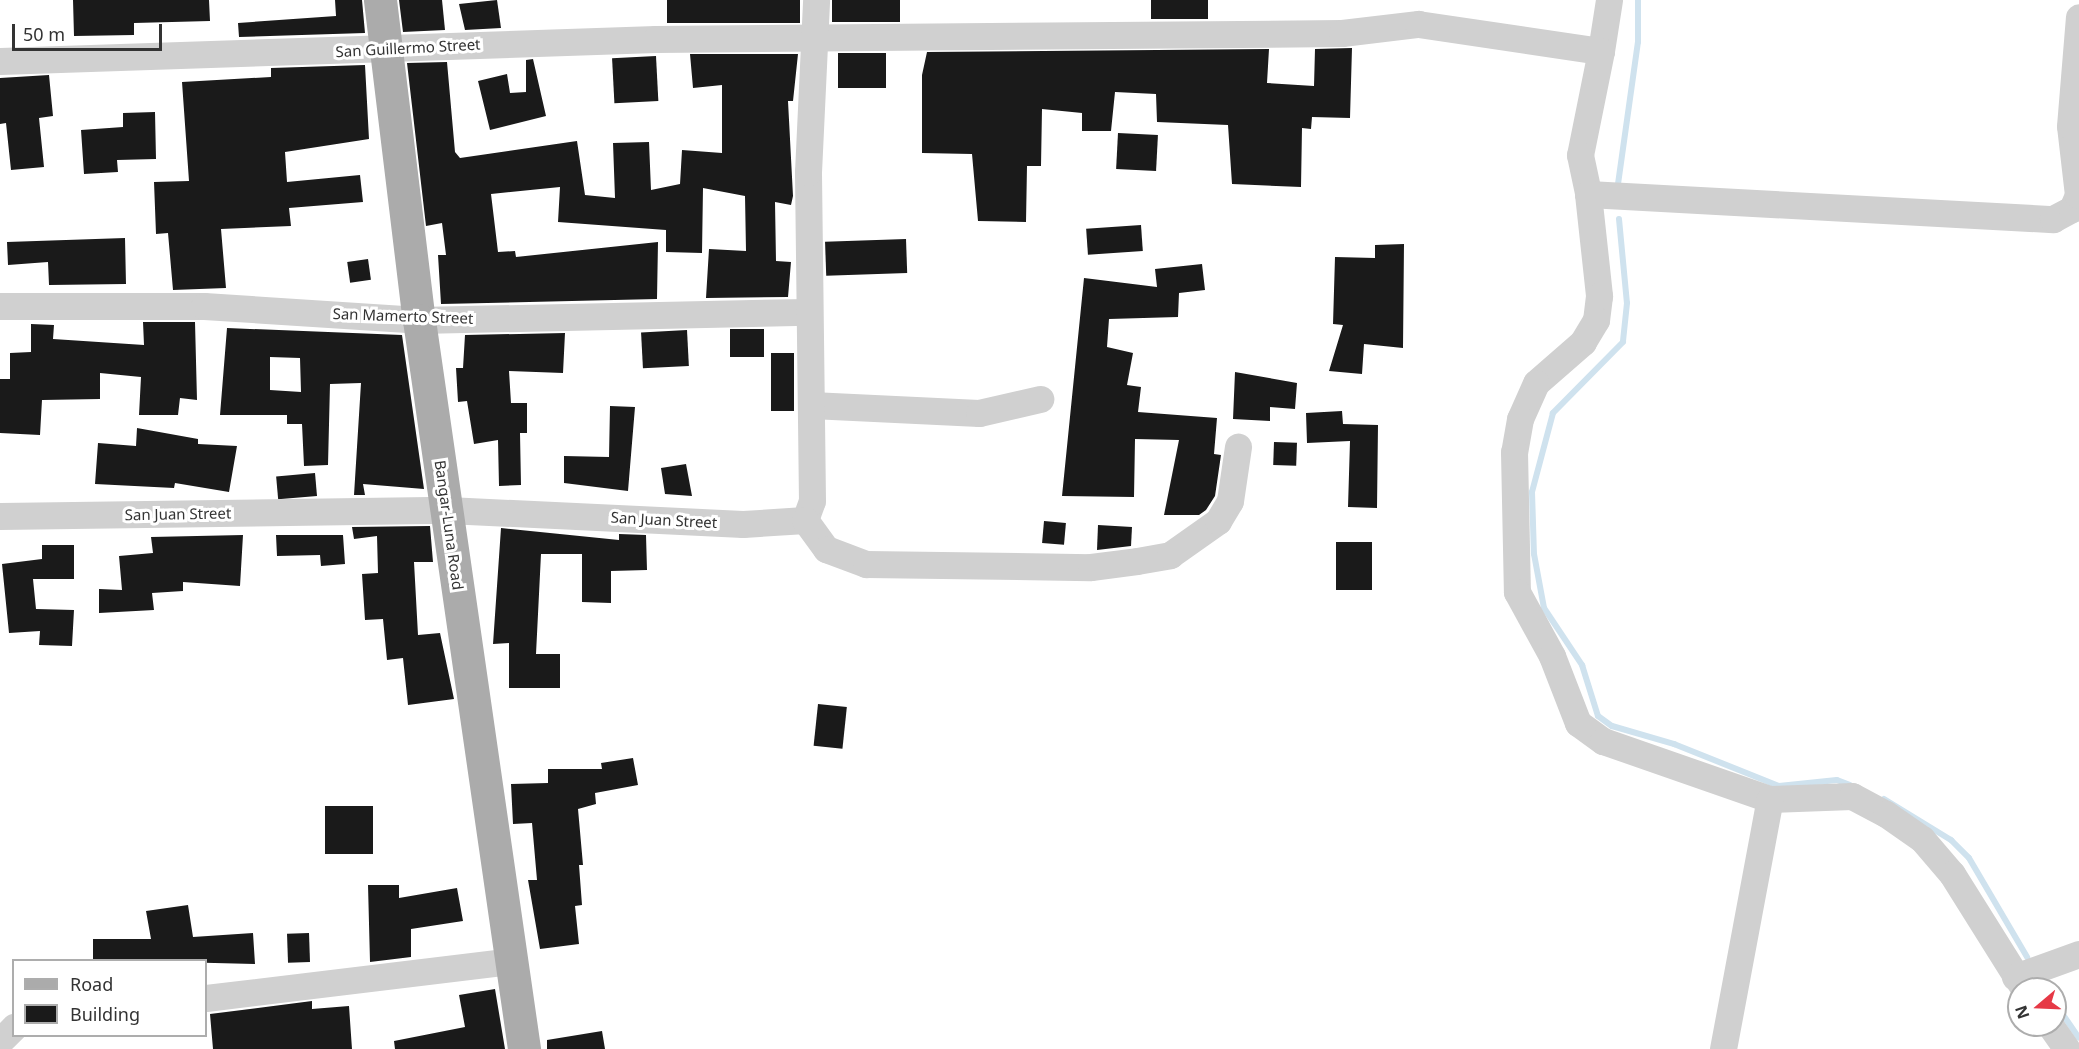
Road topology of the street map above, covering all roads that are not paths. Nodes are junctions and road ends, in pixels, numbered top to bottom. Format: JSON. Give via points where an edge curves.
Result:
{"nodes":[{"id":1,"x":380,"y":0,"type":"edge"},
{"id":2,"x":816,"y":0,"type":"edge"},
{"id":3,"x":1609,"y":0,"type":"edge"},
{"id":4,"x":2079,"y":16,"type":"edge"},
{"id":5,"x":815,"y":36,"type":"junction"},
{"id":6,"x":386,"y":51,"type":"junction"},
{"id":7,"x":1601,"y":51,"type":"junction"},
{"id":8,"x":0,"y":61,"type":"edge"},
{"id":9,"x":1588,"y":194,"type":"junction"},
{"id":10,"x":0,"y":306,"type":"edge"},
{"id":11,"x":807,"y":312,"type":"junction"},
{"id":12,"x":419,"y":320,"type":"junction"},
{"id":13,"x":1040,"y":399,"type":"dead end"},
{"id":14,"x":811,"y":405,"type":"junction"},
{"id":15,"x":1238,"y":447,"type":"dead end"},
{"id":16,"x":447,"y":510,"type":"junction"},
{"id":17,"x":0,"y":516,"type":"edge"},
{"id":18,"x":805,"y":520,"type":"junction"},
{"id":19,"x":1770,"y":800,"type":"junction"},
{"id":20,"x":2079,"y":954,"type":"edge"},
{"id":21,"x":513,"y":961,"type":"junction"},
{"id":22,"x":2016,"y":977,"type":"edge"},
{"id":23,"x":2032,"y":977,"type":"edge"},
{"id":24,"x":207,"y":998,"type":"edge"},
{"id":25,"x":12,"y":1029,"type":"edge"},
{"id":26,"x":0,"y":1041,"type":"edge"},
{"id":27,"x":524,"y":1049,"type":"edge"},
{"id":28,"x":1724,"y":1049,"type":"edge"}],
"edges":[{"from":1,"to":6,"type":"main road","name":"Bangar-Luna Road"},
{"from":2,"to":5,"type":"street"},
{"from":3,"to":7,"type":"street"},
{"from":4,"to":9,"type":"street","via":[[2070,126],[2078,195],[2072,209],[2060,217]]},
{"from":5,"to":6,"type":"street","name":"San Guillermo Street","via":[[449,44]]},
{"from":5,"to":7,"type":"street","name":"San Guillermo Street","via":[[1342,33],[1418,24]]},
{"from":5,"to":11,"type":"street"},
{"from":6,"to":8,"type":"street","name":"San Guillermo Street"},
{"from":6,"to":12,"type":"main road","name":"Bangar-Luna Road"},
{"from":7,"to":9,"type":"street","via":[[1580,155]]},
{"from":9,"to":19,"type":"street","via":[[1598,308],[1583,342],[1536,383],[1520,419],[1514,452],[1517,592],[1552,656],[1578,723],[1590,734]]},
{"from":10,"to":12,"type":"street","name":"San Mamerto Street","via":[[204,306]]},
{"from":11,"to":12,"type":"street","name":"San Mamerto Street"},
{"from":11,"to":14,"type":"street"},
{"from":12,"to":16,"type":"main road","name":"Bangar-Luna Road"},
{"from":13,"to":14,"type":"street","via":[[979,412]]},
{"from":14,"to":18,"type":"street","via":[[812,501]]},
{"from":15,"to":18,"type":"street","via":[[1230,501],[1218,521],[1170,555],[1137,561],[1091,567],[866,564],[826,549]]},
{"from":16,"to":17,"type":"street","name":"San Juan Street"},
{"from":16,"to":18,"type":"street","name":"San Juan Street","via":[[743,524]]},
{"from":16,"to":21,"type":"main road","name":"Bangar-Luna Road"},
{"from":19,"to":22,"type":"street","via":[[1851,796],[1922,839],[1952,874]]},
{"from":19,"to":28,"type":"street"},
{"from":20,"to":23,"type":"street"},
{"from":21,"to":24,"type":"street"},
{"from":21,"to":27,"type":"main road","name":"Bangar-Luna Road"},
{"from":25,"to":26,"type":"street"}]}
